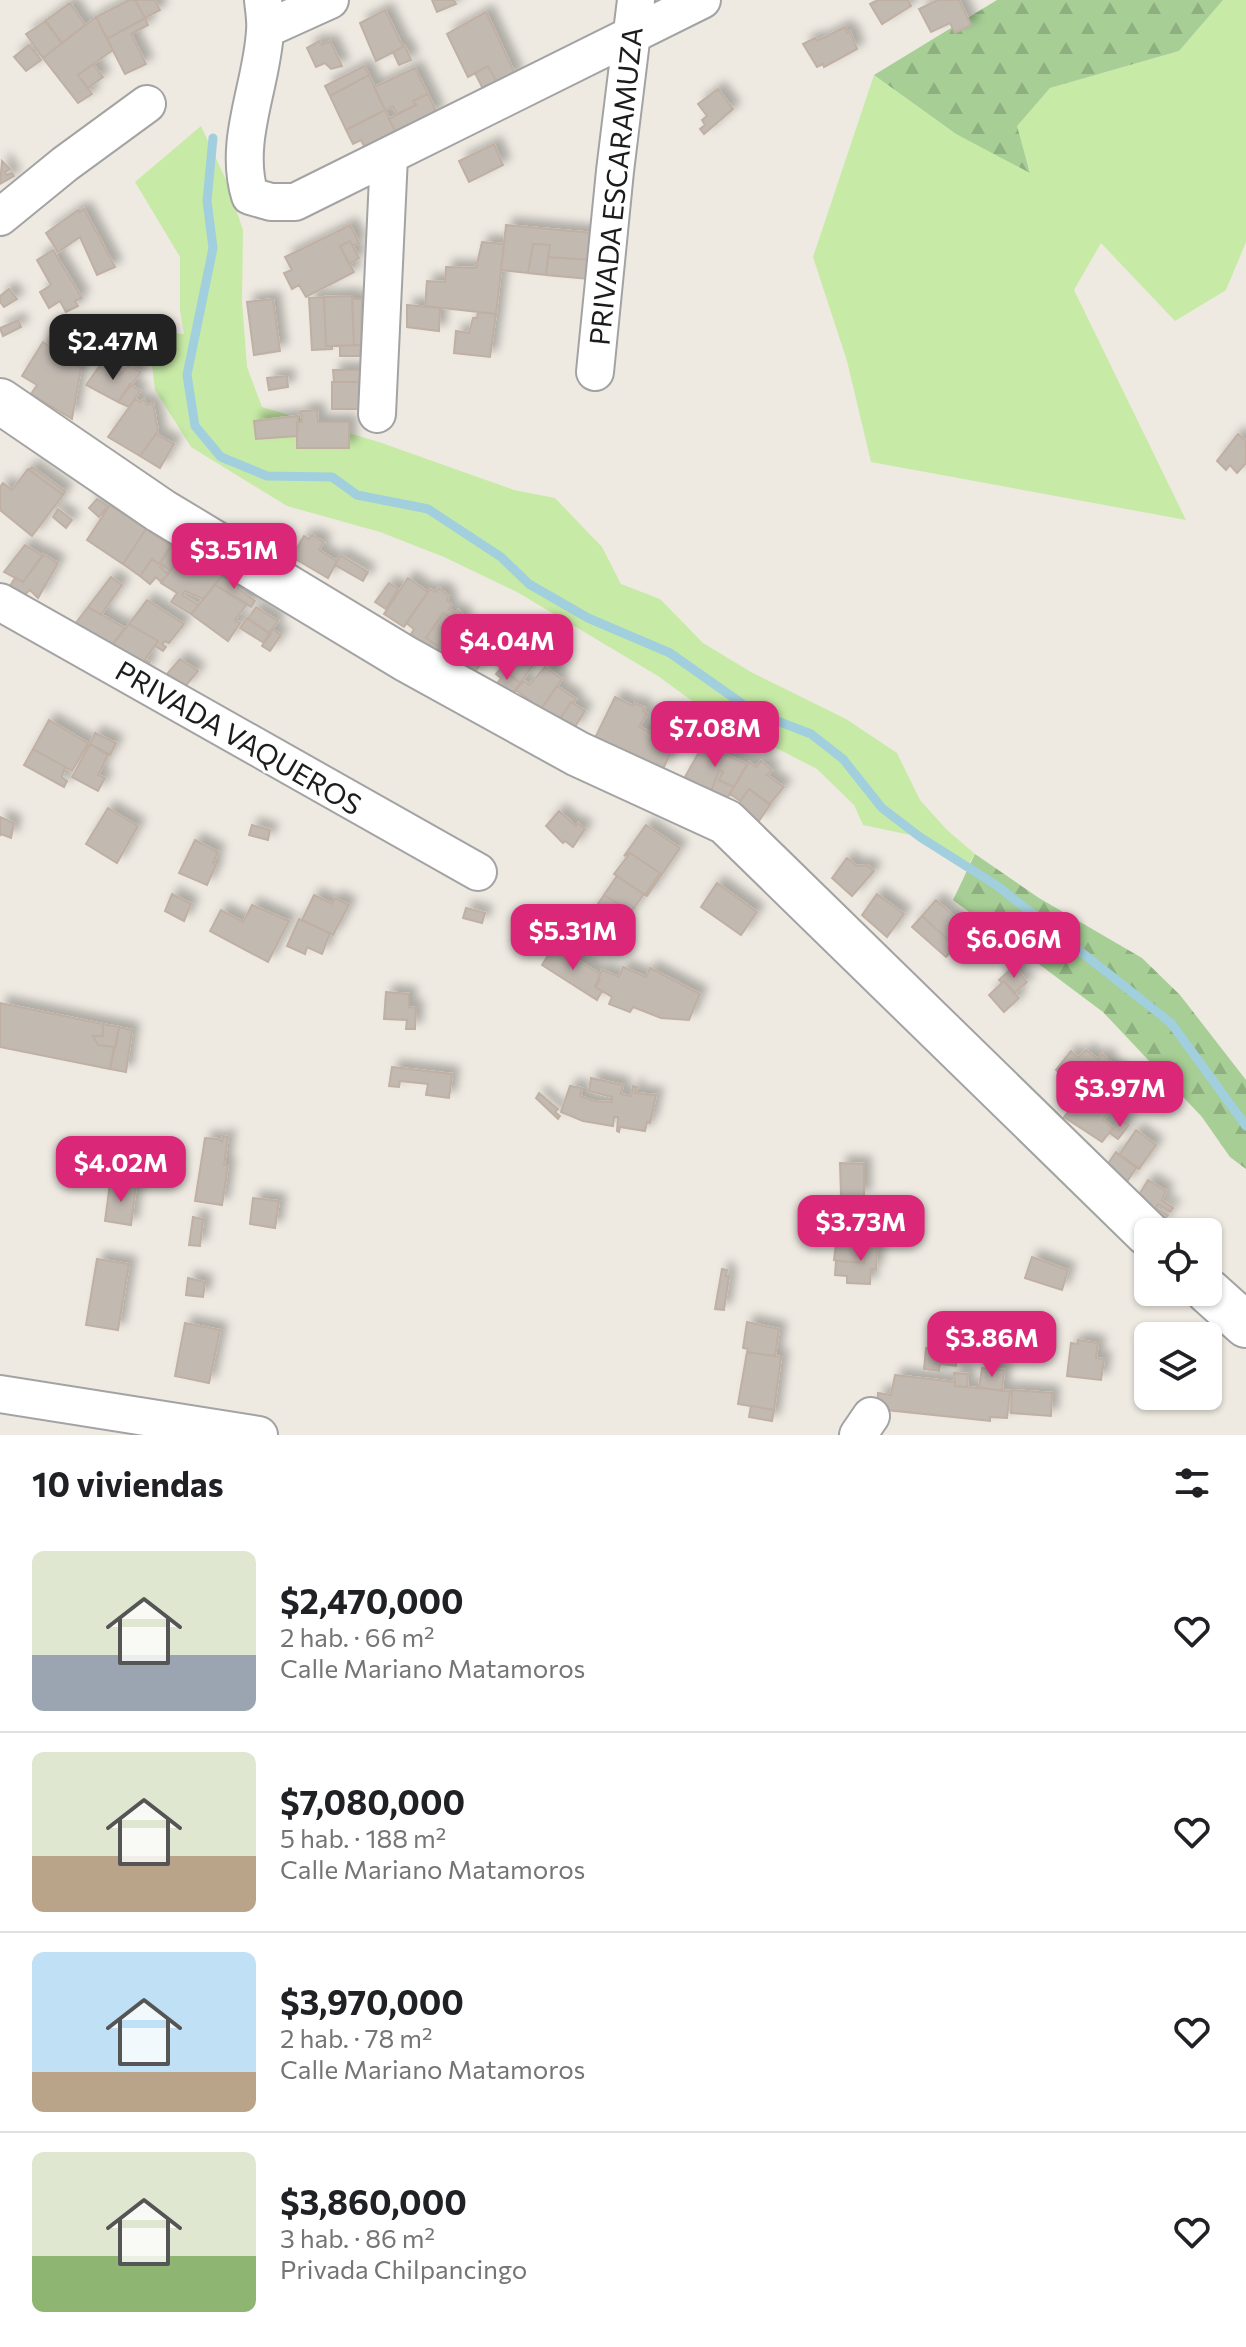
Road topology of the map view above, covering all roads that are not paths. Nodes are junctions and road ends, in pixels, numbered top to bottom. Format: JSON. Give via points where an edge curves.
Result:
{"nodes":[{"id":1,"x":330,"y":0,"type":"edge"},
{"id":2,"x":636,"y":0,"type":"edge"},
{"id":3,"x":702,"y":0,"type":"edge"},
{"id":4,"x":264,"y":14,"type":"edge"},
{"id":5,"x":630,"y":37,"type":"junction"},
{"id":6,"x":147,"y":104,"type":"dead end"},
{"id":7,"x":389,"y":156,"type":"junction"},
{"id":8,"x":0,"y":217,"type":"edge"},
{"id":9,"x":595,"y":372,"type":"dead end"},
{"id":10,"x":0,"y":401,"type":"edge"},
{"id":11,"x":377,"y":414,"type":"dead end"},
{"id":12,"x":0,"y":602,"type":"edge"},
{"id":13,"x":478,"y":872,"type":"dead end"},
{"id":14,"x":1134,"y":1220,"type":"edge"},
{"id":15,"x":1222,"y":1304,"type":"edge"},
{"id":16,"x":1246,"y":1325,"type":"edge"},
{"id":17,"x":0,"y":1394,"type":"edge"},
{"id":18,"x":103,"y":1424,"type":"edge"},
{"id":19,"x":259,"y":1435,"type":"edge"}],
"edges":[{"from":1,"to":4,"type":"street"},
{"from":2,"to":5,"type":"street","name":"PRIVADA ESCARAMUZA"},
{"from":3,"to":5,"type":"street"},
{"from":4,"to":7,"type":"street","via":[[244,151],[250,196],[295,202]]},
{"from":5,"to":7,"type":"street"},
{"from":5,"to":9,"type":"street","name":"PRIVADA ESCARAMUZA"},
{"from":6,"to":8,"type":"street"},
{"from":7,"to":11,"type":"street"},
{"from":10,"to":14,"type":"street","via":[[161,511],[406,659],[578,754],[726,822]]},
{"from":12,"to":13,"type":"street","name":"PRIVADA VAQUEROS"},
{"from":15,"to":16,"type":"street"},
{"from":17,"to":18,"type":"street"},
{"from":18,"to":19,"type":"street"}]}
